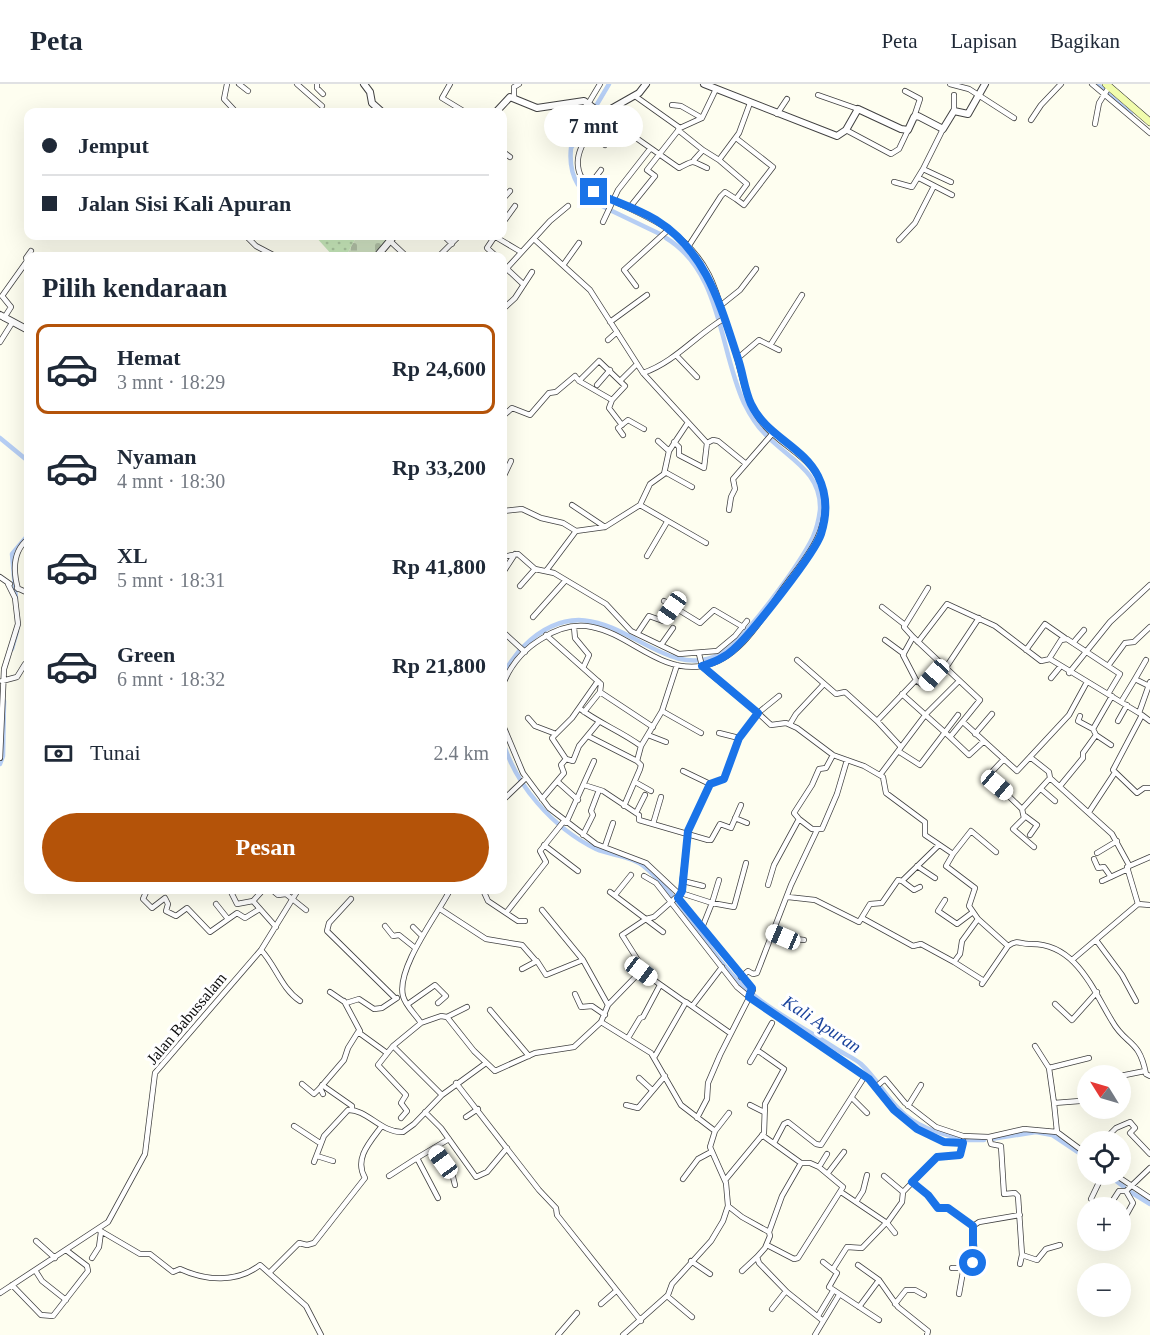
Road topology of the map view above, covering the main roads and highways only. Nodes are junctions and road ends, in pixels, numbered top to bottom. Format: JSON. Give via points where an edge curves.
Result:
{"nodes":[{"id":1,"x":1112,"y":94,"type":"edge"},
{"id":2,"x":1147,"y":124,"type":"edge"}],
"edges":[{"from":1,"to":2,"type":"main road"}]}
